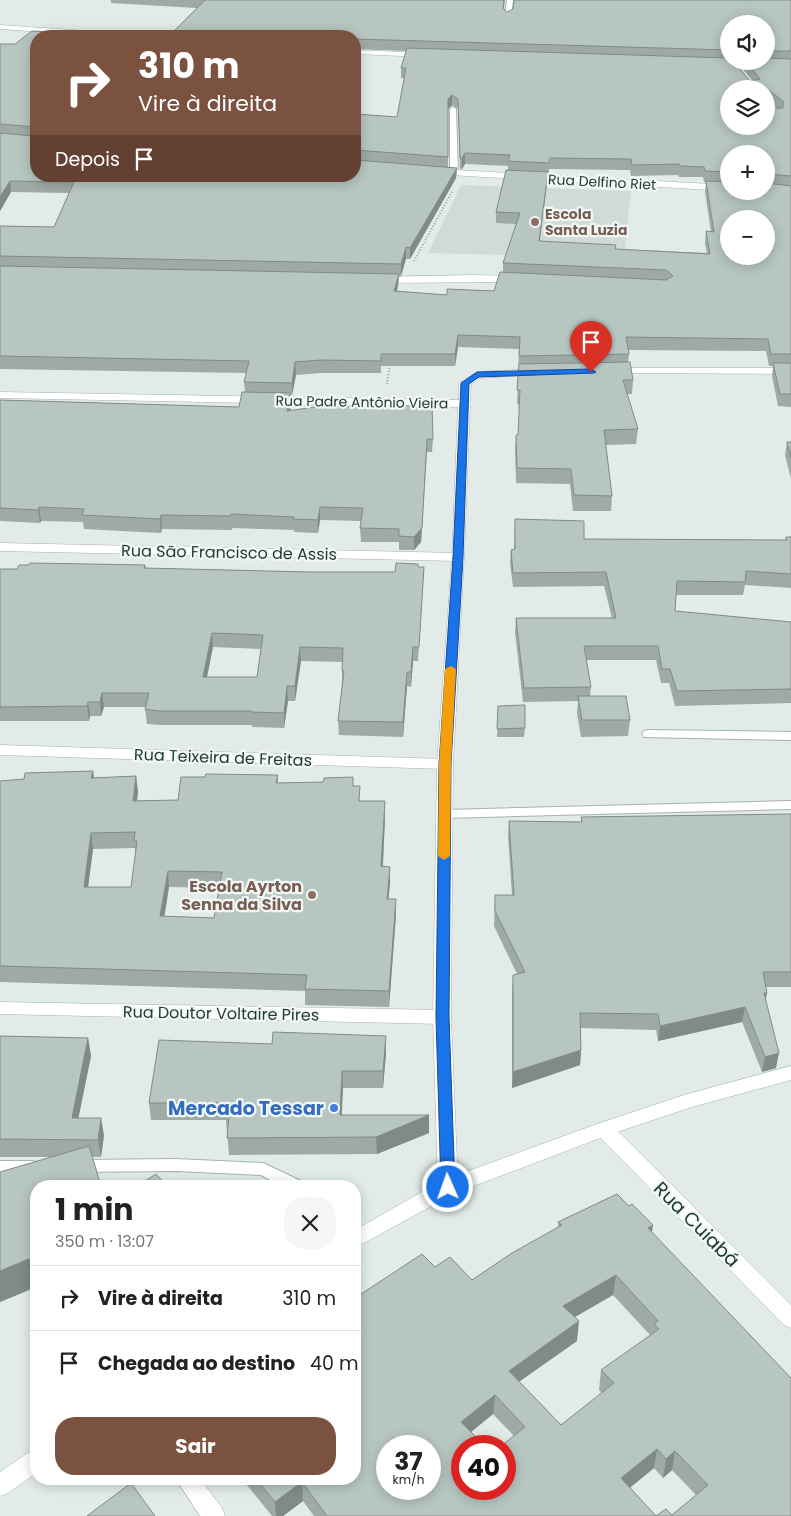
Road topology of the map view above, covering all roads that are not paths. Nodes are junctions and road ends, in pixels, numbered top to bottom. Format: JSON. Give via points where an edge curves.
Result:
{"nodes":[{"id":1,"x":510,"y":0,"type":"edge"},
{"id":2,"x":508,"y":18,"type":"edge"},
{"id":3,"x":0,"y":27,"type":"edge"},
{"id":4,"x":43,"y":30,"type":"edge"},
{"id":5,"x":361,"y":52,"type":"edge"},
{"id":6,"x":438,"y":55,"type":"edge"},
{"id":7,"x":702,"y":62,"type":"edge"},
{"id":8,"x":720,"y":63,"type":"edge"},
{"id":9,"x":775,"y":64,"type":"edge"},
{"id":10,"x":791,"y":65,"type":"edge"},
{"id":11,"x":453,"y":109,"type":"edge"},
{"id":12,"x":424,"y":171,"type":"edge"},
{"id":13,"x":454,"y":174,"type":"junction"},
{"id":14,"x":720,"y":188,"type":"edge"},
{"id":15,"x":364,"y":280,"type":"edge"},
{"id":16,"x":533,"y":280,"type":"edge"},
{"id":17,"x":600,"y":371,"type":"edge"},
{"id":18,"x":791,"y":371,"type":"edge"},
{"id":19,"x":547,"y":372,"type":"edge"},
{"id":20,"x":0,"y":395,"type":"edge"},
{"id":21,"x":466,"y":404,"type":"junction"},
{"id":22,"x":0,"y":547,"type":"edge"},
{"id":23,"x":458,"y":557,"type":"junction"},
{"id":24,"x":648,"y":734,"type":"dead end"},
{"id":25,"x":791,"y":736,"type":"edge"},
{"id":26,"x":0,"y":750,"type":"edge"},
{"id":27,"x":445,"y":764,"type":"junction"},
{"id":28,"x":791,"y":805,"type":"edge"},
{"id":29,"x":445,"y":814,"type":"junction"},
{"id":30,"x":0,"y":1008,"type":"edge"},
{"id":31,"x":442,"y":1017,"type":"junction"},
{"id":32,"x":791,"y":1073,"type":"edge"},
{"id":33,"x":604,"y":1129,"type":"junction"},
{"id":34,"x":0,"y":1167,"type":"edge"},
{"id":35,"x":284,"y":1180,"type":"edge"},
{"id":36,"x":448,"y":1187,"type":"junction"},
{"id":37,"x":361,"y":1237,"type":"edge"},
{"id":38,"x":791,"y":1319,"type":"edge"},
{"id":39,"x":30,"y":1464,"type":"edge"},
{"id":40,"x":0,"y":1485,"type":"edge"},
{"id":41,"x":191,"y":1485,"type":"edge"},
{"id":42,"x":214,"y":1516,"type":"edge"}],
"edges":[{"from":1,"to":2,"type":"lane"},
{"from":3,"to":4,"type":"street"},
{"from":5,"to":6,"type":"street"},
{"from":7,"to":8,"type":"street"},
{"from":9,"to":10,"type":"street"},
{"from":11,"to":13,"type":"lane"},
{"from":12,"to":13,"type":"street","name":"Rua Delfino Riet"},
{"from":13,"to":14,"type":"street","name":"Rua Delfino Riet"},
{"from":15,"to":16,"type":"street"},
{"from":17,"to":18,"type":"street"},
{"from":19,"to":21,"type":"street","name":"Rua Padre Antônio Vieira","via":[[477,375],[465,383]]},
{"from":20,"to":21,"type":"street","name":"Rua Padre Antônio Vieira"},
{"from":21,"to":23,"type":"street"},
{"from":22,"to":23,"type":"street","name":"Rua São Francisco de Assis"},
{"from":23,"to":27,"type":"street"},
{"from":24,"to":25,"type":"lane"},
{"from":26,"to":27,"type":"street","name":"Rua Teixeira de Freitas"},
{"from":27,"to":29,"type":"street"},
{"from":28,"to":29,"type":"lane"},
{"from":29,"to":31,"type":"street"},
{"from":30,"to":31,"type":"street","name":"Rua Doutor Voltaire Pires"},
{"from":31,"to":36,"type":"street"},
{"from":32,"to":33,"type":"street","via":[[691,1100]]},
{"from":33,"to":36,"type":"street"},
{"from":33,"to":38,"type":"street","name":"Rua Cuiabá"},
{"from":34,"to":35,"type":"lane","via":[[176,1165],[263,1169]]},
{"from":36,"to":37,"type":"street"},
{"from":39,"to":40,"type":"street"},
{"from":41,"to":42,"type":"street"}]}
